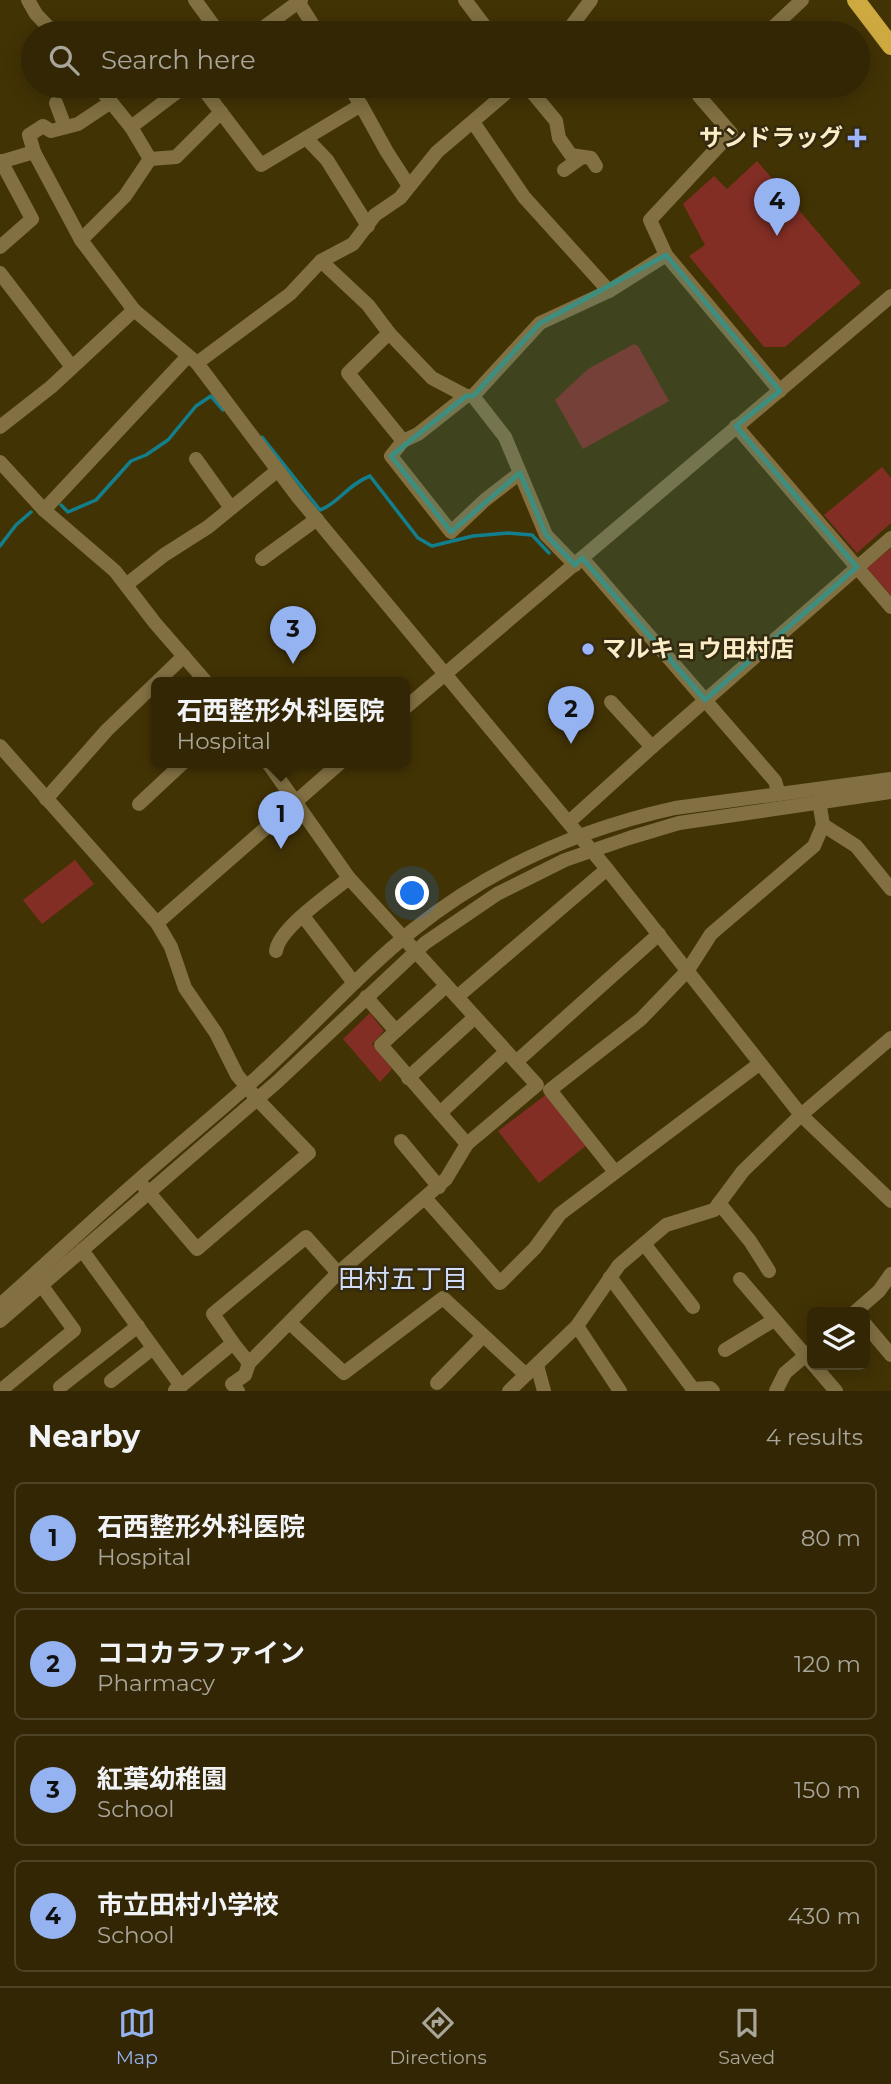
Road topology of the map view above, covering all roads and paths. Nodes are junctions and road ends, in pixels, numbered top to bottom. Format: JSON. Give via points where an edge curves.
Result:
{"nodes":[{"id":1,"x":27,"y":0,"type":"edge"},
{"id":2,"x":195,"y":0,"type":"edge"},
{"id":3,"x":465,"y":0,"type":"edge"},
{"id":4,"x":591,"y":0,"type":"edge"},
{"id":5,"x":802,"y":0,"type":"edge"},
{"id":6,"x":300,"y":1,"type":"edge"},
{"id":7,"x":862,"y":2,"type":"edge"},
{"id":8,"x":43,"y":21,"type":"edge"},
{"id":9,"x":210,"y":21,"type":"edge"},
{"id":10,"x":272,"y":21,"type":"edge"},
{"id":11,"x":311,"y":21,"type":"edge"},
{"id":12,"x":480,"y":21,"type":"edge"},
{"id":13,"x":575,"y":21,"type":"edge"},
{"id":14,"x":780,"y":21,"type":"edge"},
{"id":15,"x":891,"y":46,"type":"edge"},
{"id":16,"x":108,"y":98,"type":"edge"},
{"id":17,"x":169,"y":98,"type":"edge"},
{"id":18,"x":210,"y":98,"type":"edge"},
{"id":19,"x":357,"y":98,"type":"edge"},
{"id":20,"x":500,"y":98,"type":"edge"},
{"id":21,"x":537,"y":98,"type":"edge"},
{"id":22,"x":701,"y":98,"type":"edge"},
{"id":23,"x":111,"y":102,"type":"junction"},
{"id":24,"x":56,"y":103,"type":"dead end"},
{"id":25,"x":361,"y":105,"type":"junction"},
{"id":26,"x":221,"y":112,"type":"junction"},
{"id":27,"x":473,"y":122,"type":"junction"},
{"id":28,"x":65,"y":127,"type":"junction"},
{"id":29,"x":131,"y":127,"type":"junction"},
{"id":30,"x":306,"y":138,"type":"junction"},
{"id":31,"x":34,"y":152,"type":"junction"},
{"id":32,"x":582,"y":157,"type":"junction"},
{"id":33,"x":150,"y":159,"type":"junction"},
{"id":34,"x":1,"y":162,"type":"edge"},
{"id":35,"x":596,"y":166,"type":"dead end"},
{"id":36,"x":565,"y":170,"type":"dead end"},
{"id":37,"x":410,"y":186,"type":"junction"},
{"id":38,"x":368,"y":226,"type":"junction"},
{"id":39,"x":81,"y":240,"type":"junction"},
{"id":40,"x":0,"y":247,"type":"edge"},
{"id":41,"x":666,"y":256,"type":"junction"},
{"id":42,"x":321,"y":261,"type":"junction"},
{"id":43,"x":0,"y":273,"type":"edge"},
{"id":44,"x":609,"y":291,"type":"junction"},
{"id":45,"x":891,"y":296,"type":"edge"},
{"id":46,"x":134,"y":310,"type":"junction"},
{"id":47,"x":389,"y":333,"type":"junction"},
{"id":48,"x":193,"y":359,"type":"junction"},
{"id":49,"x":72,"y":367,"type":"junction"},
{"id":50,"x":780,"y":391,"type":"junction"},
{"id":51,"x":470,"y":396,"type":"junction"},
{"id":52,"x":736,"y":426,"type":"junction"},
{"id":53,"x":0,"y":427,"type":"edge"},
{"id":54,"x":403,"y":441,"type":"junction"},
{"id":55,"x":196,"y":459,"type":"dead end"},
{"id":56,"x":0,"y":462,"type":"edge"},
{"id":57,"x":278,"y":470,"type":"junction"},
{"id":58,"x":520,"y":473,"type":"junction"},
{"id":59,"x":230,"y":508,"type":"junction"},
{"id":60,"x":44,"y":510,"type":"junction"},
{"id":61,"x":317,"y":519,"type":"junction"},
{"id":62,"x":891,"y":538,"type":"edge"},
{"id":63,"x":262,"y":559,"type":"dead end"},
{"id":64,"x":579,"y":561,"type":"junction"},
{"id":65,"x":857,"y":567,"type":"junction"},
{"id":66,"x":126,"y":585,"type":"junction"},
{"id":67,"x":891,"y":607,"type":"edge"},
{"id":68,"x":184,"y":656,"type":"junction"},
{"id":69,"x":447,"y":674,"type":"junction"},
{"id":70,"x":162,"y":677,"type":"edge"},
{"id":71,"x":202,"y":677,"type":"edge"},
{"id":72,"x":151,"y":688,"type":"edge"},
{"id":73,"x":705,"y":700,"type":"junction"},
{"id":74,"x":611,"y":702,"type":"dead end"},
{"id":75,"x":410,"y":704,"type":"edge"},
{"id":76,"x":0,"y":746,"type":"edge"},
{"id":77,"x":652,"y":747,"type":"junction"},
{"id":78,"x":178,"y":768,"type":"edge"},
{"id":79,"x":272,"y":768,"type":"edge"},
{"id":80,"x":334,"y":768,"type":"edge"},
{"id":81,"x":891,"y":779,"type":"edge"},
{"id":82,"x":891,"y":792,"type":"edge"},
{"id":83,"x":779,"y":794,"type":"junction"},
{"id":84,"x":46,"y":799,"type":"junction"},
{"id":85,"x":819,"y":801,"type":"junction"},
{"id":86,"x":296,"y":803,"type":"junction"},
{"id":87,"x":139,"y":804,"type":"dead end"},
{"id":88,"x":569,"y":822,"type":"junction"},
{"id":89,"x":823,"y":825,"type":"junction"},
{"id":90,"x":580,"y":836,"type":"junction"},
{"id":91,"x":591,"y":850,"type":"junction"},
{"id":92,"x":607,"y":869,"type":"junction"},
{"id":93,"x":348,"y":878,"type":"junction"},
{"id":94,"x":891,"y":889,"type":"edge"},
{"id":95,"x":303,"y":916,"type":"junction"},
{"id":96,"x":157,"y":923,"type":"junction"},
{"id":97,"x":659,"y":934,"type":"junction"},
{"id":98,"x":402,"y":939,"type":"junction"},
{"id":99,"x":276,"y":951,"type":"dead end"},
{"id":100,"x":415,"y":952,"type":"junction"},
{"id":101,"x":688,"y":970,"type":"junction"},
{"id":102,"x":354,"y":983,"type":"junction"},
{"id":103,"x":446,"y":986,"type":"junction"},
{"id":104,"x":366,"y":997,"type":"junction"},
{"id":105,"x":457,"y":998,"type":"junction"},
{"id":106,"x":474,"y":1017,"type":"junction"},
{"id":107,"x":396,"y":1031,"type":"junction"},
{"id":108,"x":891,"y":1038,"type":"edge"},
{"id":109,"x":511,"y":1057,"type":"junction"},
{"id":110,"x":759,"y":1064,"type":"junction"},
{"id":111,"x":408,"y":1078,"type":"junction"},
{"id":112,"x":246,"y":1087,"type":"junction"},
{"id":113,"x":257,"y":1099,"type":"junction"},
{"id":114,"x":440,"y":1113,"type":"junction"},
{"id":115,"x":801,"y":1115,"type":"junction"},
{"id":116,"x":401,"y":1142,"type":"dead end"},
{"id":117,"x":467,"y":1144,"type":"junction"},
{"id":118,"x":615,"y":1172,"type":"junction"},
{"id":119,"x":138,"y":1180,"type":"junction"},
{"id":120,"x":439,"y":1186,"type":"junction"},
{"id":121,"x":149,"y":1194,"type":"junction"},
{"id":122,"x":889,"y":1195,"type":"edge"},
{"id":123,"x":425,"y":1198,"type":"junction"},
{"id":124,"x":719,"y":1203,"type":"junction"},
{"id":125,"x":645,"y":1245,"type":"junction"},
{"id":126,"x":82,"y":1250,"type":"junction"},
{"id":127,"x":769,"y":1271,"type":"dead end"},
{"id":128,"x":338,"y":1273,"type":"junction"},
{"id":129,"x":891,"y":1274,"type":"edge"},
{"id":130,"x":610,"y":1277,"type":"junction"},
{"id":131,"x":740,"y":1279,"type":"dead end"},
{"id":132,"x":42,"y":1286,"type":"junction"},
{"id":133,"x":0,"y":1305,"type":"edge"},
{"id":134,"x":693,"y":1307,"type":"dead end"},
{"id":135,"x":861,"y":1307,"type":"edge"},
{"id":136,"x":774,"y":1320,"type":"junction"},
{"id":137,"x":0,"y":1321,"type":"edge"},
{"id":138,"x":290,"y":1324,"type":"junction"},
{"id":139,"x":138,"y":1326,"type":"junction"},
{"id":140,"x":577,"y":1326,"type":"junction"},
{"id":141,"x":870,"y":1330,"type":"edge"},
{"id":142,"x":483,"y":1336,"type":"junction"},
{"id":143,"x":233,"y":1343,"type":"junction"},
{"id":144,"x":153,"y":1348,"type":"junction"},
{"id":145,"x":725,"y":1350,"type":"dead end"},
{"id":146,"x":807,"y":1352,"type":"edge"},
{"id":147,"x":807,"y":1354,"type":"edge"},
{"id":148,"x":891,"y":1355,"type":"edge"},
{"id":149,"x":249,"y":1363,"type":"junction"},
{"id":150,"x":531,"y":1370,"type":"junction"},
{"id":151,"x":821,"y":1370,"type":"edge"},
{"id":152,"x":111,"y":1381,"type":"dead end"},
{"id":153,"x":437,"y":1383,"type":"dead end"},
{"id":154,"x":60,"y":1387,"type":"dead end"},
{"id":155,"x":3,"y":1388,"type":"edge"},
{"id":156,"x":178,"y":1388,"type":"edge"},
{"id":157,"x":238,"y":1391,"type":"edge"},
{"id":158,"x":509,"y":1391,"type":"edge"},
{"id":159,"x":544,"y":1391,"type":"edge"},
{"id":160,"x":620,"y":1391,"type":"edge"},
{"id":161,"x":713,"y":1391,"type":"edge"},
{"id":162,"x":776,"y":1391,"type":"edge"},
{"id":163,"x":836,"y":1391,"type":"edge"}],
"edges":[{"from":1,"to":8,"type":"street"},
{"from":2,"to":9,"type":"street"},
{"from":3,"to":12,"type":"street"},
{"from":4,"to":13,"type":"street"},
{"from":5,"to":14,"type":"street"},
{"from":6,"to":10,"type":"street"},
{"from":6,"to":11,"type":"street"},
{"from":7,"to":15,"type":"main road"},
{"from":16,"to":23,"type":"street"},
{"from":17,"to":29,"type":"street"},
{"from":18,"to":26,"type":"street"},
{"from":19,"to":25,"type":"street"},
{"from":20,"to":27,"type":"street"},
{"from":21,"to":32,"type":"street","via":[[556,121],[559,138],[571,155]]},
{"from":22,"to":41,"type":"street","via":[[731,133],[650,220]]},
{"from":23,"to":28,"type":"street","via":[[78,124]]},
{"from":23,"to":29,"type":"street"},
{"from":24,"to":28,"type":"street"},
{"from":25,"to":30,"type":"street"},
{"from":25,"to":37,"type":"street"},
{"from":26,"to":30,"type":"street","via":[[261,165]]},
{"from":26,"to":33,"type":"street","via":[[176,157]]},
{"from":27,"to":37,"type":"street","via":[[437,152]]},
{"from":27,"to":44,"type":"street","via":[[524,197]]},
{"from":28,"to":31,"type":"street","via":[[51,131],[43,126],[29,135]]},
{"from":29,"to":33,"type":"street"},
{"from":30,"to":38,"type":"street","via":[[327,160]]},
{"from":31,"to":34,"type":"street"},
{"from":31,"to":39,"type":"street"},
{"from":32,"to":35,"type":"street","via":[[591,158]]},
{"from":32,"to":36,"type":"street"},
{"from":33,"to":39,"type":"street","via":[[125,196]]},
{"from":34,"to":40,"type":"street","via":[[32,219]]},
{"from":37,"to":38,"type":"street"},
{"from":38,"to":42,"type":"street","via":[[353,244]]},
{"from":39,"to":46,"type":"street"},
{"from":41,"to":44,"type":"street"},
{"from":41,"to":50,"type":"street"},
{"from":42,"to":47,"type":"street","via":[[368,305]]},
{"from":42,"to":48,"type":"street","via":[[289,294]]},
{"from":43,"to":49,"type":"street"},
{"from":44,"to":51,"type":"street","via":[[540,323]]},
{"from":45,"to":50,"type":"street"},
{"from":46,"to":48,"type":"street"},
{"from":46,"to":49,"type":"street"},
{"from":47,"to":51,"type":"street","via":[[432,378]]},
{"from":47,"to":54,"type":"street","via":[[348,373]]},
{"from":48,"to":57,"type":"street"},
{"from":48,"to":60,"type":"street"},
{"from":49,"to":53,"type":"street"},
{"from":50,"to":52,"type":"street"},
{"from":51,"to":54,"type":"street"},
{"from":51,"to":58,"type":"street","via":[[505,437]]},
{"from":52,"to":64,"type":"street"},
{"from":52,"to":65,"type":"street"},
{"from":54,"to":58,"type":"street","via":[[391,456],[451,532]]},
{"from":55,"to":59,"type":"street"},
{"from":56,"to":60,"type":"street"},
{"from":57,"to":59,"type":"street"},
{"from":57,"to":61,"type":"street"},
{"from":58,"to":64,"type":"street","via":[[546,535]]},
{"from":59,"to":66,"type":"street"},
{"from":60,"to":66,"type":"street"},
{"from":61,"to":63,"type":"street"},
{"from":61,"to":69,"type":"street"},
{"from":62,"to":65,"type":"street"},
{"from":64,"to":69,"type":"street"},
{"from":64,"to":73,"type":"street"},
{"from":65,"to":67,"type":"street"},
{"from":65,"to":73,"type":"street"},
{"from":66,"to":68,"type":"street"},
{"from":68,"to":70,"type":"street"},
{"from":68,"to":71,"type":"street"},
{"from":69,"to":75,"type":"street"},
{"from":69,"to":88,"type":"street"},
{"from":72,"to":84,"type":"street"},
{"from":73,"to":77,"type":"street"},
{"from":73,"to":83,"type":"street","via":[[775,781]]},
{"from":74,"to":77,"type":"street"},
{"from":76,"to":84,"type":"street"},
{"from":77,"to":88,"type":"street"},
{"from":78,"to":87,"type":"street"},
{"from":79,"to":86,"type":"street"},
{"from":80,"to":86,"type":"street"},
{"from":81,"to":83,"type":"street"},
{"from":82,"to":85,"type":"street"},
{"from":83,"to":90,"type":"street","via":[[675,808]]},
{"from":84,"to":96,"type":"street"},
{"from":85,"to":89,"type":"street"},
{"from":85,"to":91,"type":"street","via":[[679,823]]},
{"from":86,"to":93,"type":"street"},
{"from":86,"to":96,"type":"street"},
{"from":88,"to":90,"type":"street"},
{"from":89,"to":94,"type":"street","via":[[856,846]]},
{"from":89,"to":101,"type":"street","via":[[814,846],[711,934]]},
{"from":90,"to":91,"type":"street"},
{"from":90,"to":98,"type":"street","via":[[496,874]]},
{"from":91,"to":92,"type":"street"},
{"from":91,"to":100,"type":"street","via":[[497,894]]},
{"from":92,"to":97,"type":"street"},
{"from":92,"to":105,"type":"street"},
{"from":93,"to":95,"type":"street"},
{"from":93,"to":98,"type":"street"},
{"from":95,"to":99,"type":"street","via":[[277,943]]},
{"from":95,"to":102,"type":"street"},
{"from":96,"to":112,"type":"street","via":[[185,988]]},
{"from":97,"to":101,"type":"street"},
{"from":97,"to":109,"type":"street"},
{"from":98,"to":100,"type":"street"},
{"from":98,"to":102,"type":"street"},
{"from":100,"to":103,"type":"street"},
{"from":100,"to":104,"type":"street"},
{"from":101,"to":110,"type":"street"},
{"from":101,"to":118,"type":"street","via":[[641,1019],[550,1090]]},
{"from":102,"to":112,"type":"street"},
{"from":103,"to":105,"type":"street"},
{"from":103,"to":107,"type":"street"},
{"from":104,"to":107,"type":"street"},
{"from":104,"to":113,"type":"street"},
{"from":105,"to":106,"type":"street"},
{"from":106,"to":109,"type":"street"},
{"from":106,"to":111,"type":"street"},
{"from":107,"to":111,"type":"street","via":[[381,1045]]},
{"from":108,"to":115,"type":"street"},
{"from":109,"to":114,"type":"street"},
{"from":109,"to":117,"type":"street","via":[[537,1084]]},
{"from":110,"to":115,"type":"street"},
{"from":110,"to":118,"type":"street"},
{"from":111,"to":114,"type":"street"},
{"from":112,"to":113,"type":"street"},
{"from":112,"to":119,"type":"street"},
{"from":113,"to":121,"type":"street"},
{"from":113,"to":121,"type":"street","via":[[309,1153],[197,1249]]},
{"from":114,"to":117,"type":"street"},
{"from":115,"to":122,"type":"street"},
{"from":115,"to":124,"type":"street","via":[[743,1171]]},
{"from":116,"to":120,"type":"street"},
{"from":117,"to":120,"type":"street"},
{"from":118,"to":123,"type":"street","via":[[560,1214],[500,1283]]},
{"from":119,"to":121,"type":"street"},
{"from":119,"to":133,"type":"street"},
{"from":120,"to":123,"type":"street"},
{"from":121,"to":126,"type":"street"},
{"from":123,"to":128,"type":"street"},
{"from":124,"to":125,"type":"street","via":[[714,1210],[666,1225]]},
{"from":124,"to":127,"type":"street"},
{"from":125,"to":130,"type":"street"},
{"from":125,"to":134,"type":"street","via":[[676,1292]]},
{"from":126,"to":132,"type":"street"},
{"from":126,"to":139,"type":"street"},
{"from":128,"to":138,"type":"street"},
{"from":128,"to":143,"type":"street","via":[[306,1237],[213,1314]]},
{"from":129,"to":135,"type":"street"},
{"from":130,"to":140,"type":"street"},
{"from":130,"to":161,"type":"street","via":[[692,1389]]},
{"from":131,"to":136,"type":"street"},
{"from":132,"to":137,"type":"street"},
{"from":132,"to":155,"type":"street","via":[[74,1331]]},
{"from":136,"to":145,"type":"street"},
{"from":136,"to":146,"type":"street"},
{"from":138,"to":142,"type":"street","via":[[344,1373],[443,1298]]},
{"from":138,"to":149,"type":"street"},
{"from":139,"to":144,"type":"street"},
{"from":139,"to":154,"type":"street"},
{"from":140,"to":150,"type":"street"},
{"from":140,"to":160,"type":"street"},
{"from":141,"to":148,"type":"street"},
{"from":142,"to":150,"type":"street"},
{"from":142,"to":153,"type":"street"},
{"from":143,"to":149,"type":"street"},
{"from":143,"to":156,"type":"street"},
{"from":144,"to":152,"type":"street"},
{"from":144,"to":156,"type":"street"},
{"from":147,"to":162,"type":"street","via":[[785,1373]]},
{"from":149,"to":157,"type":"street","via":[[245,1375],[232,1384]]},
{"from":150,"to":158,"type":"street"},
{"from":150,"to":159,"type":"street"},
{"from":151,"to":163,"type":"street"}]}
